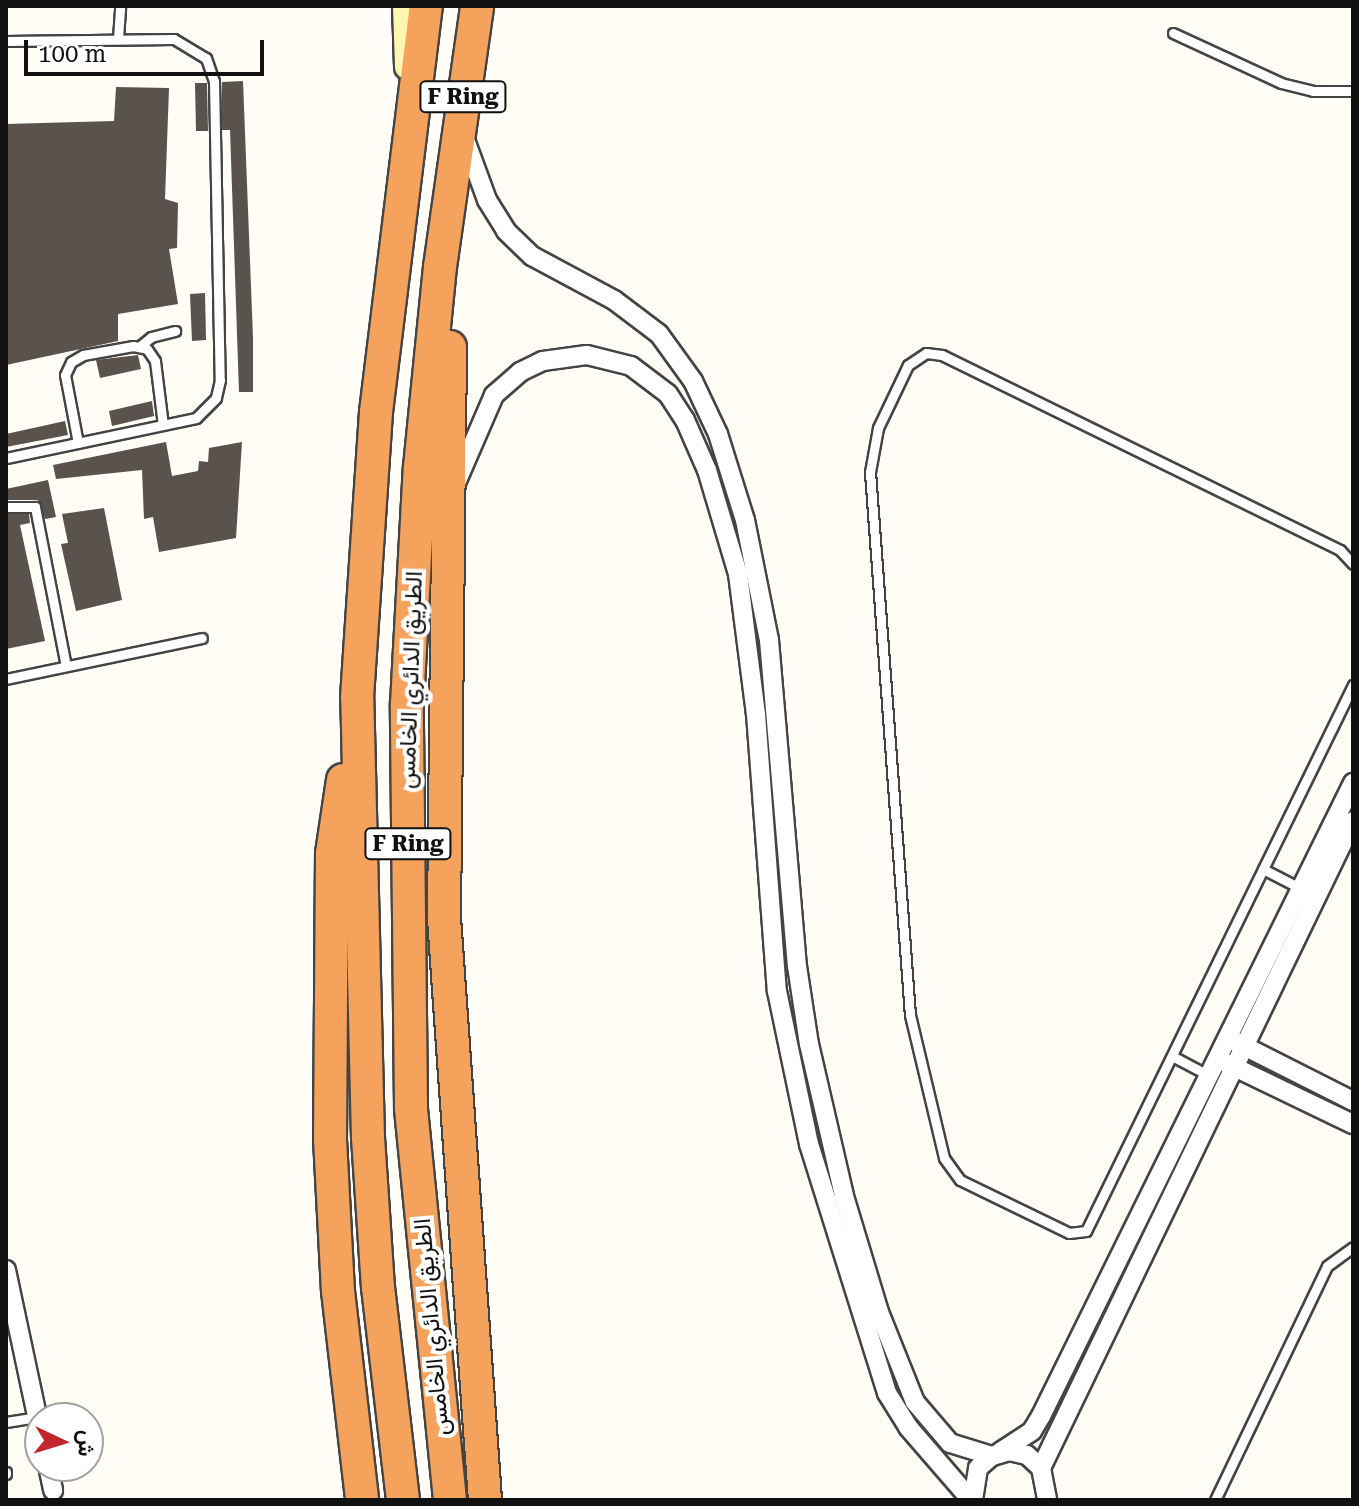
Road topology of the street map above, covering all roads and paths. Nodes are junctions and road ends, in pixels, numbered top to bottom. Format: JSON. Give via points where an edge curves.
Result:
{"nodes":[{"id":1,"x":120,"y":6,"type":"edge"},
{"id":2,"x":405,"y":6,"type":"edge"},
{"id":3,"x":426,"y":6,"type":"edge"},
{"id":4,"x":477,"y":6,"type":"edge"},
{"id":5,"x":1173,"y":33,"type":"dead end"},
{"id":6,"x":118,"y":38,"type":"junction"},
{"id":7,"x":6,"y":41,"type":"edge"},
{"id":8,"x":1353,"y":91,"type":"edge"},
{"id":9,"x":459,"y":123,"type":"junction"},
{"id":10,"x":408,"y":126,"type":"junction"},
{"id":11,"x":450,"y":188,"type":"junction"},
{"id":12,"x":175,"y":331,"type":"dead end"},
{"id":13,"x":140,"y":346,"type":"junction"},
{"id":14,"x":163,"y":425,"type":"junction"},
{"id":15,"x":78,"y":443,"type":"junction"},
{"id":16,"x":6,"y":458,"type":"edge"},
{"id":17,"x":727,"y":462,"type":"junction"},
{"id":18,"x":707,"y":470,"type":"junction"},
{"id":19,"x":450,"y":500,"type":"junction"},
{"id":20,"x":6,"y":507,"type":"edge"},
{"id":21,"x":1353,"y":564,"type":"edge"},
{"id":22,"x":202,"y":638,"type":"dead end"},
{"id":23,"x":66,"y":666,"type":"junction"},
{"id":24,"x":6,"y":679,"type":"edge"},
{"id":25,"x":1353,"y":685,"type":"edge"},
{"id":26,"x":357,"y":698,"type":"junction"},
{"id":27,"x":1353,"y":783,"type":"edge"},
{"id":28,"x":1353,"y":821,"type":"edge"},
{"id":29,"x":1263,"y":869,"type":"junction"},
{"id":30,"x":1300,"y":888,"type":"junction"},
{"id":31,"x":1227,"y":1037,"type":"junction"},
{"id":32,"x":1245,"y":1047,"type":"junction"},
{"id":33,"x":1172,"y":1056,"type":"junction"},
{"id":34,"x":1212,"y":1066,"type":"junction"},
{"id":35,"x":1235,"y":1067,"type":"junction"},
{"id":36,"x":1353,"y":1101,"type":"edge"},
{"id":37,"x":1353,"y":1124,"type":"edge"},
{"id":38,"x":1353,"y":1247,"type":"edge"},
{"id":39,"x":6,"y":1270,"type":"edge"},
{"id":40,"x":476,"y":1381,"type":"junction"},
{"id":41,"x":34,"y":1402,"type":"edge"},
{"id":42,"x":996,"y":1454,"type":"junction"},
{"id":43,"x":1041,"y":1468,"type":"junction"},
{"id":44,"x":51,"y":1482,"type":"edge"},
{"id":45,"x":53,"y":1490,"type":"dead end"},
{"id":46,"x":362,"y":1500,"type":"edge"},
{"id":47,"x":403,"y":1500,"type":"edge"},
{"id":48,"x":450,"y":1500,"type":"edge"},
{"id":49,"x":485,"y":1500,"type":"edge"},
{"id":50,"x":497,"y":1500,"type":"edge"},
{"id":51,"x":972,"y":1500,"type":"edge"},
{"id":52,"x":1047,"y":1500,"type":"edge"},
{"id":53,"x":1215,"y":1500,"type":"edge"}],
"edges":[{"from":1,"to":6,"type":"lane"},
{"from":2,"to":10,"type":"street"},
{"from":3,"to":10,"type":"highway","name":"الطريق الدائري الخامس","number":"F Ring"},
{"from":4,"to":9,"type":"highway","name":"الطريق الدائري الخامس","number":"F Ring"},
{"from":5,"to":8,"type":"lane","via":[[1281,83],[1313,91]]},
{"from":6,"to":7,"type":"lane"},
{"from":6,"to":14,"type":"lane","via":[[186,42],[206,58],[214,81],[219,389],[196,418]]},
{"from":9,"to":11,"type":"highway","name":"الطريق الدائري الخامس","number":"F Ring"},
{"from":9,"to":17,"type":"street","via":[[487,200],[506,231],[532,256],[614,300],[659,334],[693,381]]},
{"from":10,"to":26,"type":"highway","name":"الطريق الدائري الخامس","number":"F Ring","via":[[376,412]]},
{"from":11,"to":19,"type":"highway"},
{"from":11,"to":48,"type":"highway","name":"الطريق الدائري الخامس","number":"F Ring","via":[[420,467],[407,704],[411,1108]]},
{"from":12,"to":13,"type":"lane"},
{"from":13,"to":14,"type":"lane","via":[[155,361]]},
{"from":13,"to":15,"type":"lane","via":[[83,355],[67,368]]},
{"from":14,"to":15,"type":"lane"},
{"from":15,"to":16,"type":"lane"},
{"from":17,"to":18,"type":"street"},
{"from":17,"to":42,"type":"street","via":[[769,640],[797,966],[844,1196],[879,1312],[915,1402],[950,1443]]},
{"from":18,"to":19,"type":"street","via":[[678,406],[657,383],[617,360],[571,355],[531,366],[494,395]]},
{"from":18,"to":51,"type":"street","via":[[735,561],[747,628],[776,978],[809,1144],[887,1393],[908,1427]]},
{"from":19,"to":40,"type":"highway","via":[[444,918]]},
{"from":20,"to":23,"type":"lane","via":[[35,507]]},
{"from":21,"to":33,"type":"lane","via":[[1340,550],[934,353],[919,355],[908,365],[878,428],[870,472],[910,1015],[947,1167],[968,1184],[1069,1233],[1082,1234]]},
{"from":22,"to":23,"type":"lane"},
{"from":23,"to":24,"type":"lane"},
{"from":25,"to":29,"type":"lane"},
{"from":26,"to":46,"type":"highway","via":[[332,854],[330,1139],[338,1291]]},
{"from":26,"to":47,"type":"highway","name":"الطريق الدائري الخامس","number":"F Ring","via":[[368,1138],[378,1288]]},
{"from":27,"to":30,"type":"street"},
{"from":28,"to":32,"type":"street"},
{"from":29,"to":30,"type":"lane"},
{"from":29,"to":33,"type":"lane"},
{"from":30,"to":31,"type":"street"},
{"from":31,"to":32,"type":"street"},
{"from":31,"to":34,"type":"street"},
{"from":32,"to":35,"type":"street"},
{"from":32,"to":36,"type":"street"},
{"from":33,"to":34,"type":"lane"},
{"from":34,"to":35,"type":"street"},
{"from":34,"to":42,"type":"street","via":[[1041,1416],[1032,1431]]},
{"from":35,"to":37,"type":"street"},
{"from":35,"to":43,"type":"street"},
{"from":38,"to":53,"type":"lane","via":[[1327,1266]]},
{"from":39,"to":41,"type":"street"},
{"from":40,"to":49,"type":"highway"},
{"from":40,"to":50,"type":"highway"},
{"from":42,"to":43,"type":"street","via":[[1027,1455]]},
{"from":42,"to":51,"type":"street","via":[[974,1477]]},
{"from":43,"to":52,"type":"street"},
{"from":44,"to":45,"type":"street"}]}
